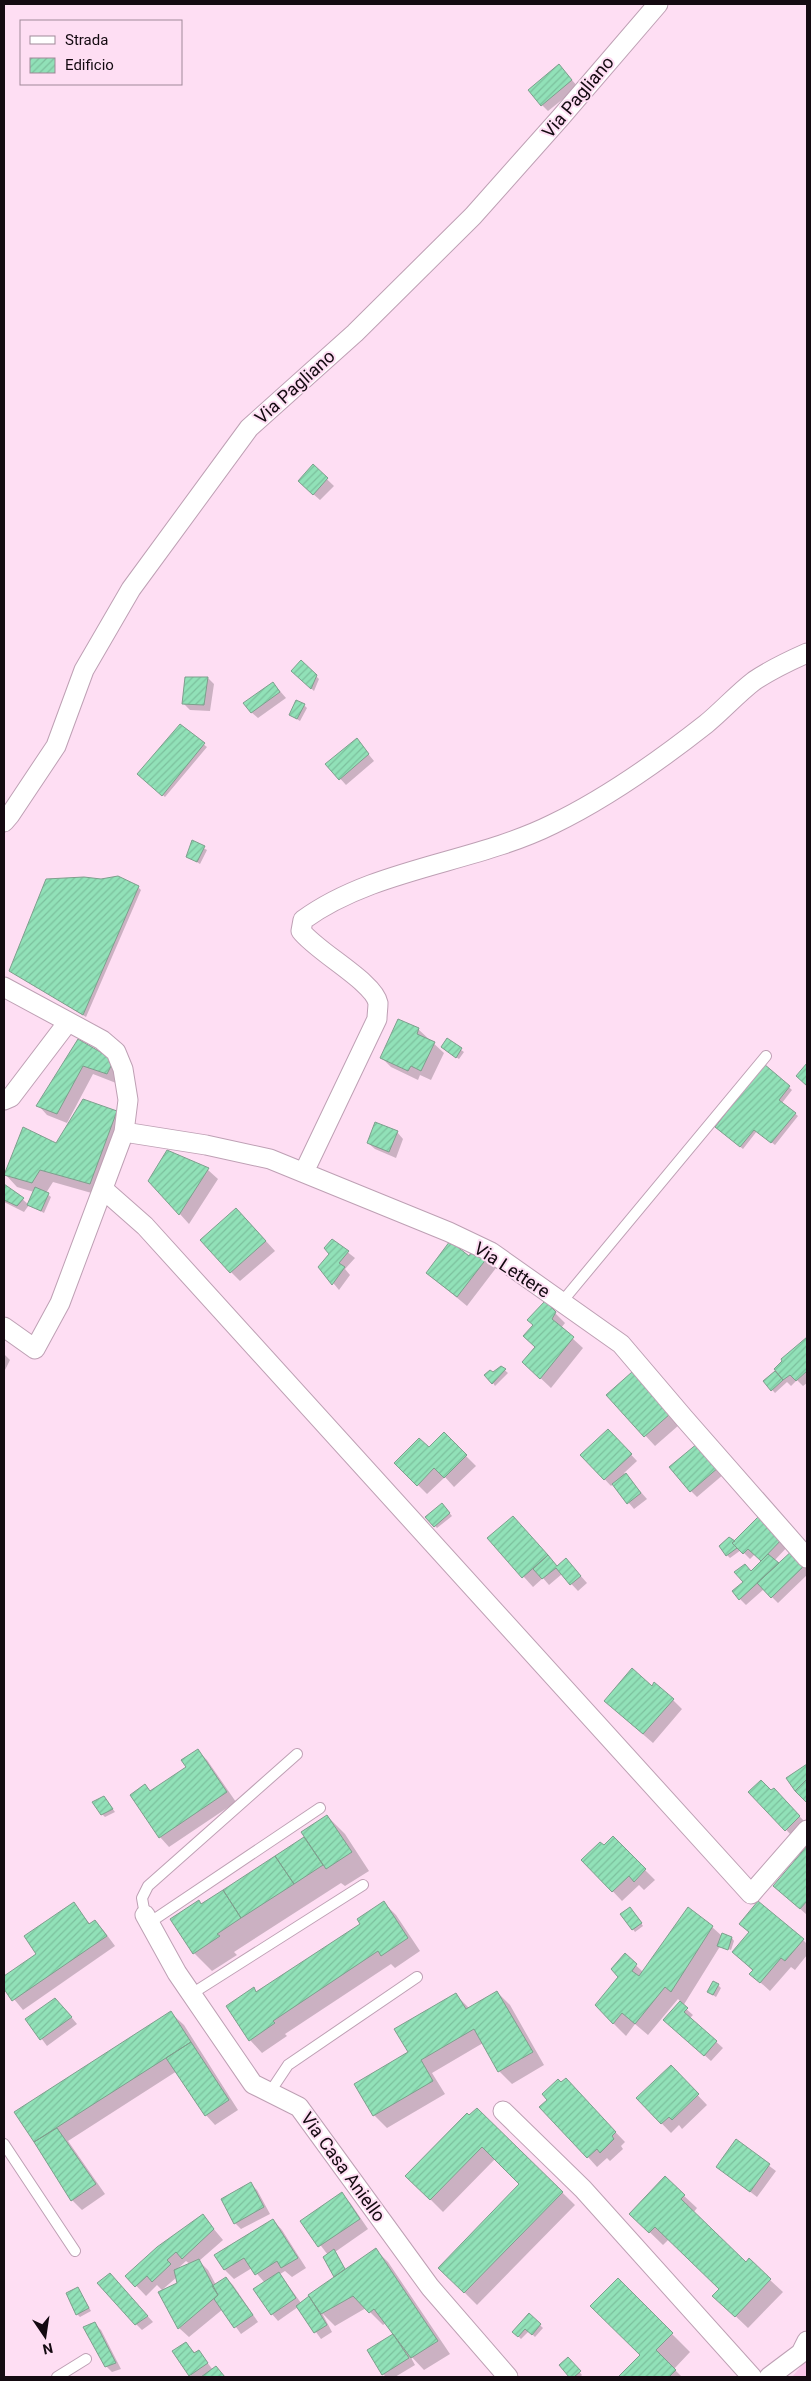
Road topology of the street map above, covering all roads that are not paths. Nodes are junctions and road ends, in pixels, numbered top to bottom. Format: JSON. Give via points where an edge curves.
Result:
{"nodes":[{"id":1,"x":658,"y":4,"type":"edge"},
{"id":2,"x":807,"y":653,"type":"edge"},
{"id":3,"x":4,"y":822,"type":"edge"},
{"id":4,"x":4,"y":987,"type":"edge"},
{"id":5,"x":68,"y":1022,"type":"junction"},
{"id":6,"x":766,"y":1056,"type":"dead end"},
{"id":7,"x":4,"y":1100,"type":"edge"},
{"id":8,"x":124,"y":1132,"type":"junction"},
{"id":9,"x":304,"y":1172,"type":"junction"},
{"id":10,"x":102,"y":1189,"type":"junction"},
{"id":11,"x":561,"y":1303,"type":"junction"},
{"id":12,"x":4,"y":1327,"type":"edge"},
{"id":13,"x":807,"y":1558,"type":"edge"},
{"id":14,"x":297,"y":1754,"type":"dead end"},
{"id":15,"x":320,"y":1808,"type":"dead end"},
{"id":16,"x":807,"y":1830,"type":"edge"},
{"id":17,"x":363,"y":1885,"type":"dead end"},
{"id":18,"x":147,"y":1919,"type":"junction"},
{"id":19,"x":417,"y":1977,"type":"dead end"},
{"id":20,"x":193,"y":1994,"type":"junction"},
{"id":21,"x":270,"y":2092,"type":"junction"},
{"id":22,"x":503,"y":2111,"type":"dead end"},
{"id":23,"x":4,"y":2144,"type":"edge"},
{"id":24,"x":75,"y":2251,"type":"dead end"},
{"id":25,"x":807,"y":2341,"type":"edge"},
{"id":26,"x":86,"y":2359,"type":"dead end"},
{"id":27,"x":57,"y":2377,"type":"edge"},
{"id":28,"x":508,"y":2377,"type":"edge"},
{"id":29,"x":752,"y":2377,"type":"edge"},
{"id":30,"x":769,"y":2377,"type":"edge"}],
"edges":[{"from":1,"to":3,"type":"street","name":"Via Pagliano","via":[[473,216],[355,333],[248,428],[131,589],[84,670],[56,746]]},
{"from":2,"to":9,"type":"street","via":[[754,682],[664,756],[552,825],[351,892],[322,905],[303,920],[301,931],[309,942],[368,987],[378,1002],[377,1019]]},
{"from":4,"to":5,"type":"street"},
{"from":5,"to":7,"type":"street","via":[[11,1097]]},
{"from":5,"to":8,"type":"street","via":[[102,1040],[116,1052],[123,1069],[128,1100]]},
{"from":6,"to":11,"type":"lane"},
{"from":8,"to":9,"type":"street","name":"Via Lettere","via":[[270,1159]]},
{"from":8,"to":10,"type":"street"},
{"from":9,"to":11,"type":"street","name":"Via Lettere","via":[[491,1252]]},
{"from":10,"to":12,"type":"street","via":[[60,1303],[35,1349]]},
{"from":10,"to":16,"type":"street","via":[[145,1226],[751,1894]]},
{"from":11,"to":13,"type":"street","name":"Via Lettere","via":[[621,1344]]},
{"from":14,"to":18,"type":"lane","via":[[148,1886],[142,1898]]},
{"from":15,"to":18,"type":"lane"},
{"from":17,"to":20,"type":"lane"},
{"from":18,"to":20,"type":"street","name":"Via Casa Aniello","via":[[177,1973]]},
{"from":19,"to":21,"type":"lane","via":[[288,2065]]},
{"from":20,"to":21,"type":"street","name":"Via Casa Aniello","via":[[253,2084]]},
{"from":21,"to":28,"type":"street","name":"Via Casa Aniello","via":[[299,2107],[430,2288]]},
{"from":22,"to":29,"type":"street","via":[[583,2189]]},
{"from":23,"to":24,"type":"lane"},
{"from":25,"to":30,"type":"street","via":[[801,2353]]},
{"from":26,"to":27,"type":"lane"}]}
